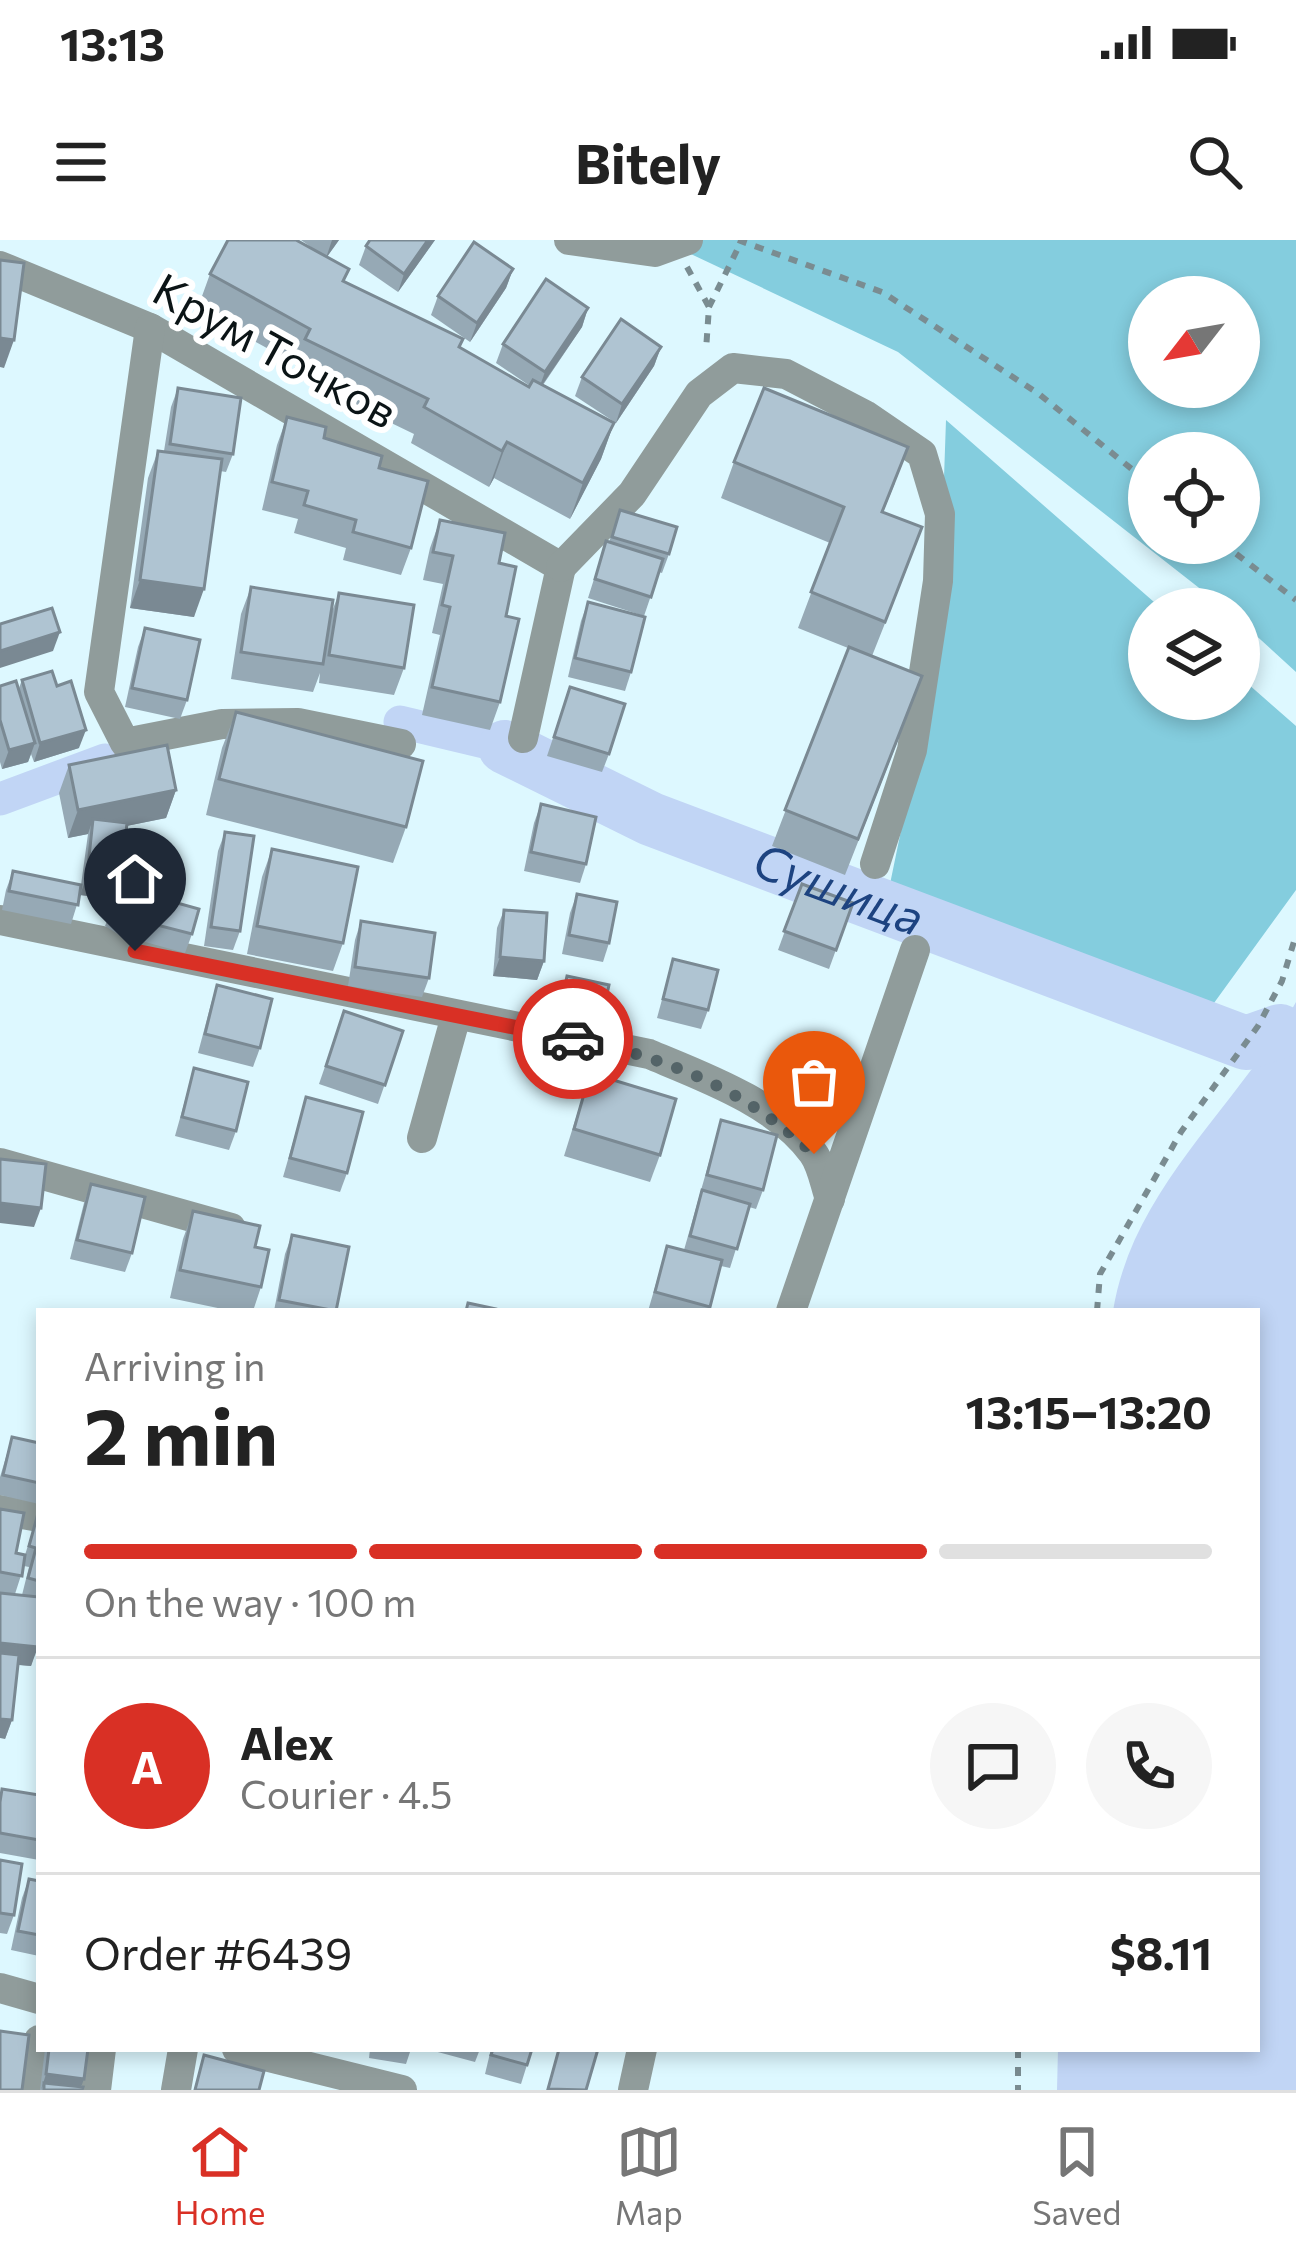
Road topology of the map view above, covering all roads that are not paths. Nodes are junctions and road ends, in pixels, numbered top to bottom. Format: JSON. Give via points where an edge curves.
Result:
{"nodes":[{"id":1,"x":569,"y":240,"type":"edge"},
{"id":2,"x":682,"y":244,"type":"edge"},
{"id":3,"x":0,"y":266,"type":"edge"},
{"id":4,"x":150,"y":328,"type":"junction"},
{"id":5,"x":561,"y":567,"type":"junction"},
{"id":6,"x":523,"y":737,"type":"dead end"},
{"id":7,"x":401,"y":744,"type":"dead end"},
{"id":8,"x":875,"y":864,"type":"dead end"},
{"id":9,"x":0,"y":920,"type":"edge"},
{"id":10,"x":915,"y":950,"type":"dead end"},
{"id":11,"x":456,"y":1016,"type":"junction"},
{"id":12,"x":422,"y":1138,"type":"dead end"},
{"id":13,"x":0,"y":1163,"type":"edge"},
{"id":14,"x":830,"y":1198,"type":"junction"},
{"id":15,"x":252,"y":1234,"type":"edge"},
{"id":16,"x":792,"y":1308,"type":"edge"},
{"id":17,"x":0,"y":1510,"type":"edge"},
{"id":18,"x":36,"y":1516,"type":"edge"},
{"id":19,"x":0,"y":1988,"type":"edge"},
{"id":20,"x":36,"y":1998,"type":"edge"},
{"id":21,"x":38,"y":2052,"type":"edge"},
{"id":22,"x":101,"y":2052,"type":"edge"},
{"id":23,"x":182,"y":2052,"type":"edge"},
{"id":24,"x":250,"y":2052,"type":"edge"},
{"id":25,"x":641,"y":2052,"type":"edge"},
{"id":26,"x":33,"y":2090,"type":"edge"},
{"id":27,"x":96,"y":2090,"type":"edge"},
{"id":28,"x":176,"y":2090,"type":"edge"},
{"id":29,"x":402,"y":2090,"type":"edge"},
{"id":30,"x":633,"y":2090,"type":"edge"}],
"edges":[{"from":1,"to":2,"type":"street","via":[[618,251]]},
{"from":3,"to":4,"type":"street","name":"Крум Точков"},
{"from":4,"to":5,"type":"street","name":"Крум Точков"},
{"from":4,"to":7,"type":"street","via":[[99,692],[124,743],[222,724],[298,723]]},
{"from":5,"to":6,"type":"street"},
{"from":5,"to":8,"type":"street","via":[[632,494],[699,394],[734,368],[786,374],[922,454],[940,514],[938,581],[912,750]]},
{"from":9,"to":11,"type":"street"},
{"from":10,"to":14,"type":"street"},
{"from":11,"to":12,"type":"street"},
{"from":11,"to":14,"type":"street","via":[[649,1054],[733,1091],[814,1154]]},
{"from":13,"to":15,"type":"street"},
{"from":14,"to":16,"type":"street"},
{"from":17,"to":18,"type":"street"},
{"from":19,"to":20,"type":"street"},
{"from":21,"to":26,"type":"street"},
{"from":22,"to":27,"type":"street"},
{"from":23,"to":28,"type":"street"},
{"from":24,"to":29,"type":"street"},
{"from":25,"to":30,"type":"street"}]}
